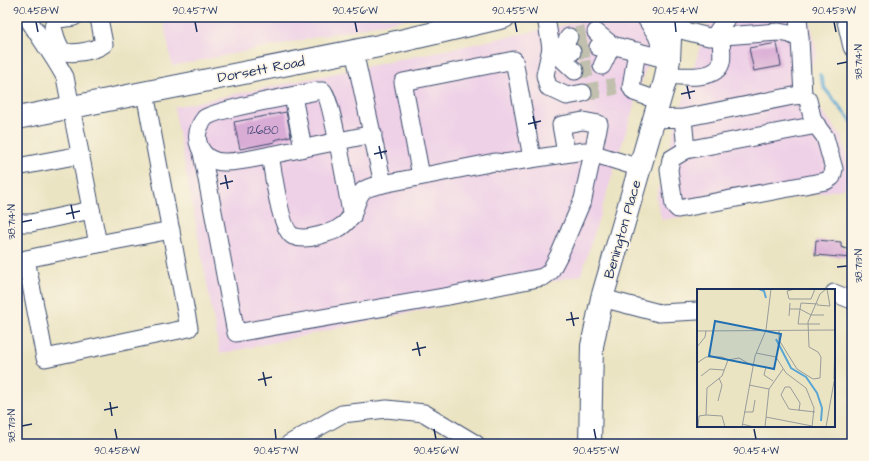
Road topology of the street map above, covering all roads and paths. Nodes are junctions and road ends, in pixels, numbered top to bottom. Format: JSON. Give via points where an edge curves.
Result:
{"nodes":[{"id":1,"x":27,"y":17,"type":"edge"},
{"id":2,"x":74,"y":17,"type":"edge"},
{"id":3,"x":97,"y":17,"type":"edge"},
{"id":4,"x":504,"y":17,"type":"edge"},
{"id":5,"x":546,"y":17,"type":"edge"},
{"id":6,"x":648,"y":17,"type":"edge"},
{"id":7,"x":727,"y":17,"type":"edge"},
{"id":8,"x":798,"y":17,"type":"edge"},
{"id":9,"x":845,"y":17,"type":"edge"},
{"id":10,"x":680,"y":21,"type":"edge"},
{"id":11,"x":717,"y":37,"type":"junction"},
{"id":12,"x":800,"y":39,"type":"junction"},
{"id":13,"x":51,"y":44,"type":"junction"},
{"id":14,"x":852,"y":47,"type":"edge"},
{"id":15,"x":562,"y":48,"type":"junction"},
{"id":16,"x":354,"y":51,"type":"junction"},
{"id":17,"x":636,"y":51,"type":"junction"},
{"id":18,"x":602,"y":66,"type":"dead end"},
{"id":19,"x":668,"y":68,"type":"junction"},
{"id":20,"x":575,"y":71,"type":"dead end"},
{"id":21,"x":145,"y":93,"type":"junction"},
{"id":22,"x":583,"y":93,"type":"tunnel mouth"},
{"id":23,"x":804,"y":95,"type":"junction"},
{"id":24,"x":293,"y":96,"type":"junction"},
{"id":25,"x":72,"y":107,"type":"junction"},
{"id":26,"x":657,"y":110,"type":"junction"},
{"id":27,"x":17,"y":118,"type":"edge"},
{"id":28,"x":683,"y":118,"type":"junction"},
{"id":29,"x":817,"y":125,"type":"junction"},
{"id":30,"x":372,"y":134,"type":"junction"},
{"id":31,"x":336,"y":141,"type":"junction"},
{"id":32,"x":303,"y":148,"type":"junction"},
{"id":33,"x":686,"y":150,"type":"junction"},
{"id":34,"x":202,"y":153,"type":"junction"},
{"id":35,"x":566,"y":153,"type":"junction"},
{"id":36,"x":593,"y":154,"type":"junction"},
{"id":37,"x":80,"y":155,"type":"junction"},
{"id":38,"x":270,"y":155,"type":"junction"},
{"id":39,"x":532,"y":158,"type":"junction"},
{"id":40,"x":17,"y":167,"type":"edge"},
{"id":41,"x":640,"y":168,"type":"junction"},
{"id":42,"x":421,"y":176,"type":"junction"},
{"id":43,"x":383,"y":184,"type":"junction"},
{"id":44,"x":91,"y":210,"type":"junction"},
{"id":45,"x":352,"y":217,"type":"junction"},
{"id":46,"x":17,"y":223,"type":"edge"},
{"id":47,"x":171,"y":230,"type":"junction"},
{"id":48,"x":98,"y":244,"type":"junction"},
{"id":49,"x":835,"y":293,"type":"edge"},
{"id":50,"x":602,"y":298,"type":"junction"},
{"id":51,"x":852,"y":300,"type":"edge"},
{"id":52,"x":697,"y":311,"type":"edge"},
{"id":53,"x":290,"y":444,"type":"edge"},
{"id":54,"x":476,"y":444,"type":"edge"},
{"id":55,"x":590,"y":444,"type":"edge"}],
"edges":[{"from":1,"to":13,"type":"street"},
{"from":2,"to":13,"type":"street","via":[[58,19],[54,23]]},
{"from":3,"to":13,"type":"street","via":[[104,44],[99,48],[68,53]]},
{"from":4,"to":16,"type":"main road","name":"Dorsett Road"},
{"from":5,"to":15,"type":"street"},
{"from":6,"to":19,"type":"main road","via":[[659,34]]},
{"from":7,"to":11,"type":"street"},
{"from":8,"to":12,"type":"street"},
{"from":9,"to":14,"type":"street"},
{"from":10,"to":11,"type":"street"},
{"from":10,"to":19,"type":"main road","name":"Benington Place"},
{"from":11,"to":12,"type":"street","via":[[779,32]]},
{"from":11,"to":19,"type":"street","via":[[721,63],[710,74],[691,77]]},
{"from":12,"to":23,"type":"street"},
{"from":13,"to":25,"type":"street","via":[[65,77]]},
{"from":15,"to":20,"type":"street"},
{"from":15,"to":22,"type":"street","via":[[545,74],[548,87],[567,96]]},
{"from":16,"to":21,"type":"main road","name":"Dorsett Road"},
{"from":16,"to":30,"type":"street"},
{"from":17,"to":18,"type":"street","via":[[602,42]]},
{"from":17,"to":19,"type":"street"},
{"from":17,"to":26,"type":"street","via":[[623,87],[634,92]]},
{"from":19,"to":26,"type":"main road","name":"Benington Place"},
{"from":21,"to":25,"type":"main road","name":"Dorsett Road"},
{"from":21,"to":47,"type":"street"},
{"from":23,"to":28,"type":"street"},
{"from":23,"to":29,"type":"street","via":[[808,100],[813,121]]},
{"from":24,"to":31,"type":"street","via":[[323,91],[328,99]]},
{"from":24,"to":32,"type":"street"},
{"from":24,"to":34,"type":"street","via":[[206,117],[199,128]]},
{"from":25,"to":27,"type":"main road","name":"Dorsett Road"},
{"from":25,"to":37,"type":"street"},
{"from":26,"to":28,"type":"street"},
{"from":26,"to":41,"type":"main road","name":"Benington Place"},
{"from":28,"to":33,"type":"street"},
{"from":29,"to":33,"type":"street"},
{"from":29,"to":33,"type":"street","via":[[826,137],[834,169],[832,177],[826,181],[678,209],[674,205],[669,170],[671,159]]},
{"from":30,"to":31,"type":"street"},
{"from":30,"to":43,"type":"street"},
{"from":31,"to":32,"type":"street"},
{"from":31,"to":45,"type":"street"},
{"from":32,"to":38,"type":"street"},
{"from":34,"to":36,"type":"street","via":[[236,333],[543,277],[550,272],[560,253],[583,199]]},
{"from":34,"to":38,"type":"street","via":[[211,161],[226,162]]},
{"from":35,"to":36,"type":"street","via":[[585,151]]},
{"from":35,"to":36,"type":"street","via":[[561,125],[583,120],[599,124]]},
{"from":35,"to":39,"type":"street"},
{"from":36,"to":41,"type":"street"},
{"from":37,"to":40,"type":"street"},
{"from":37,"to":44,"type":"street"},
{"from":38,"to":45,"type":"street","via":[[283,222],[293,236],[308,238],[333,232],[342,228]]},
{"from":39,"to":42,"type":"street"},
{"from":39,"to":42,"type":"street","via":[[514,60],[403,82]]},
{"from":41,"to":50,"type":"main road","name":"Benington Place"},
{"from":42,"to":43,"type":"street"},
{"from":43,"to":45,"type":"street","via":[[360,192]]},
{"from":44,"to":46,"type":"street","via":[[31,223]]},
{"from":44,"to":48,"type":"street"},
{"from":47,"to":48,"type":"street"},
{"from":47,"to":48,"type":"street","via":[[189,328],[45,358],[26,259]]},
{"from":49,"to":51,"type":"street"},
{"from":50,"to":52,"type":"street","via":[[658,313]]},
{"from":50,"to":55,"type":"main road","name":"Benington Place","via":[[592,346]]},
{"from":53,"to":54,"type":"street","via":[[342,414],[387,409],[424,413]]}]}
